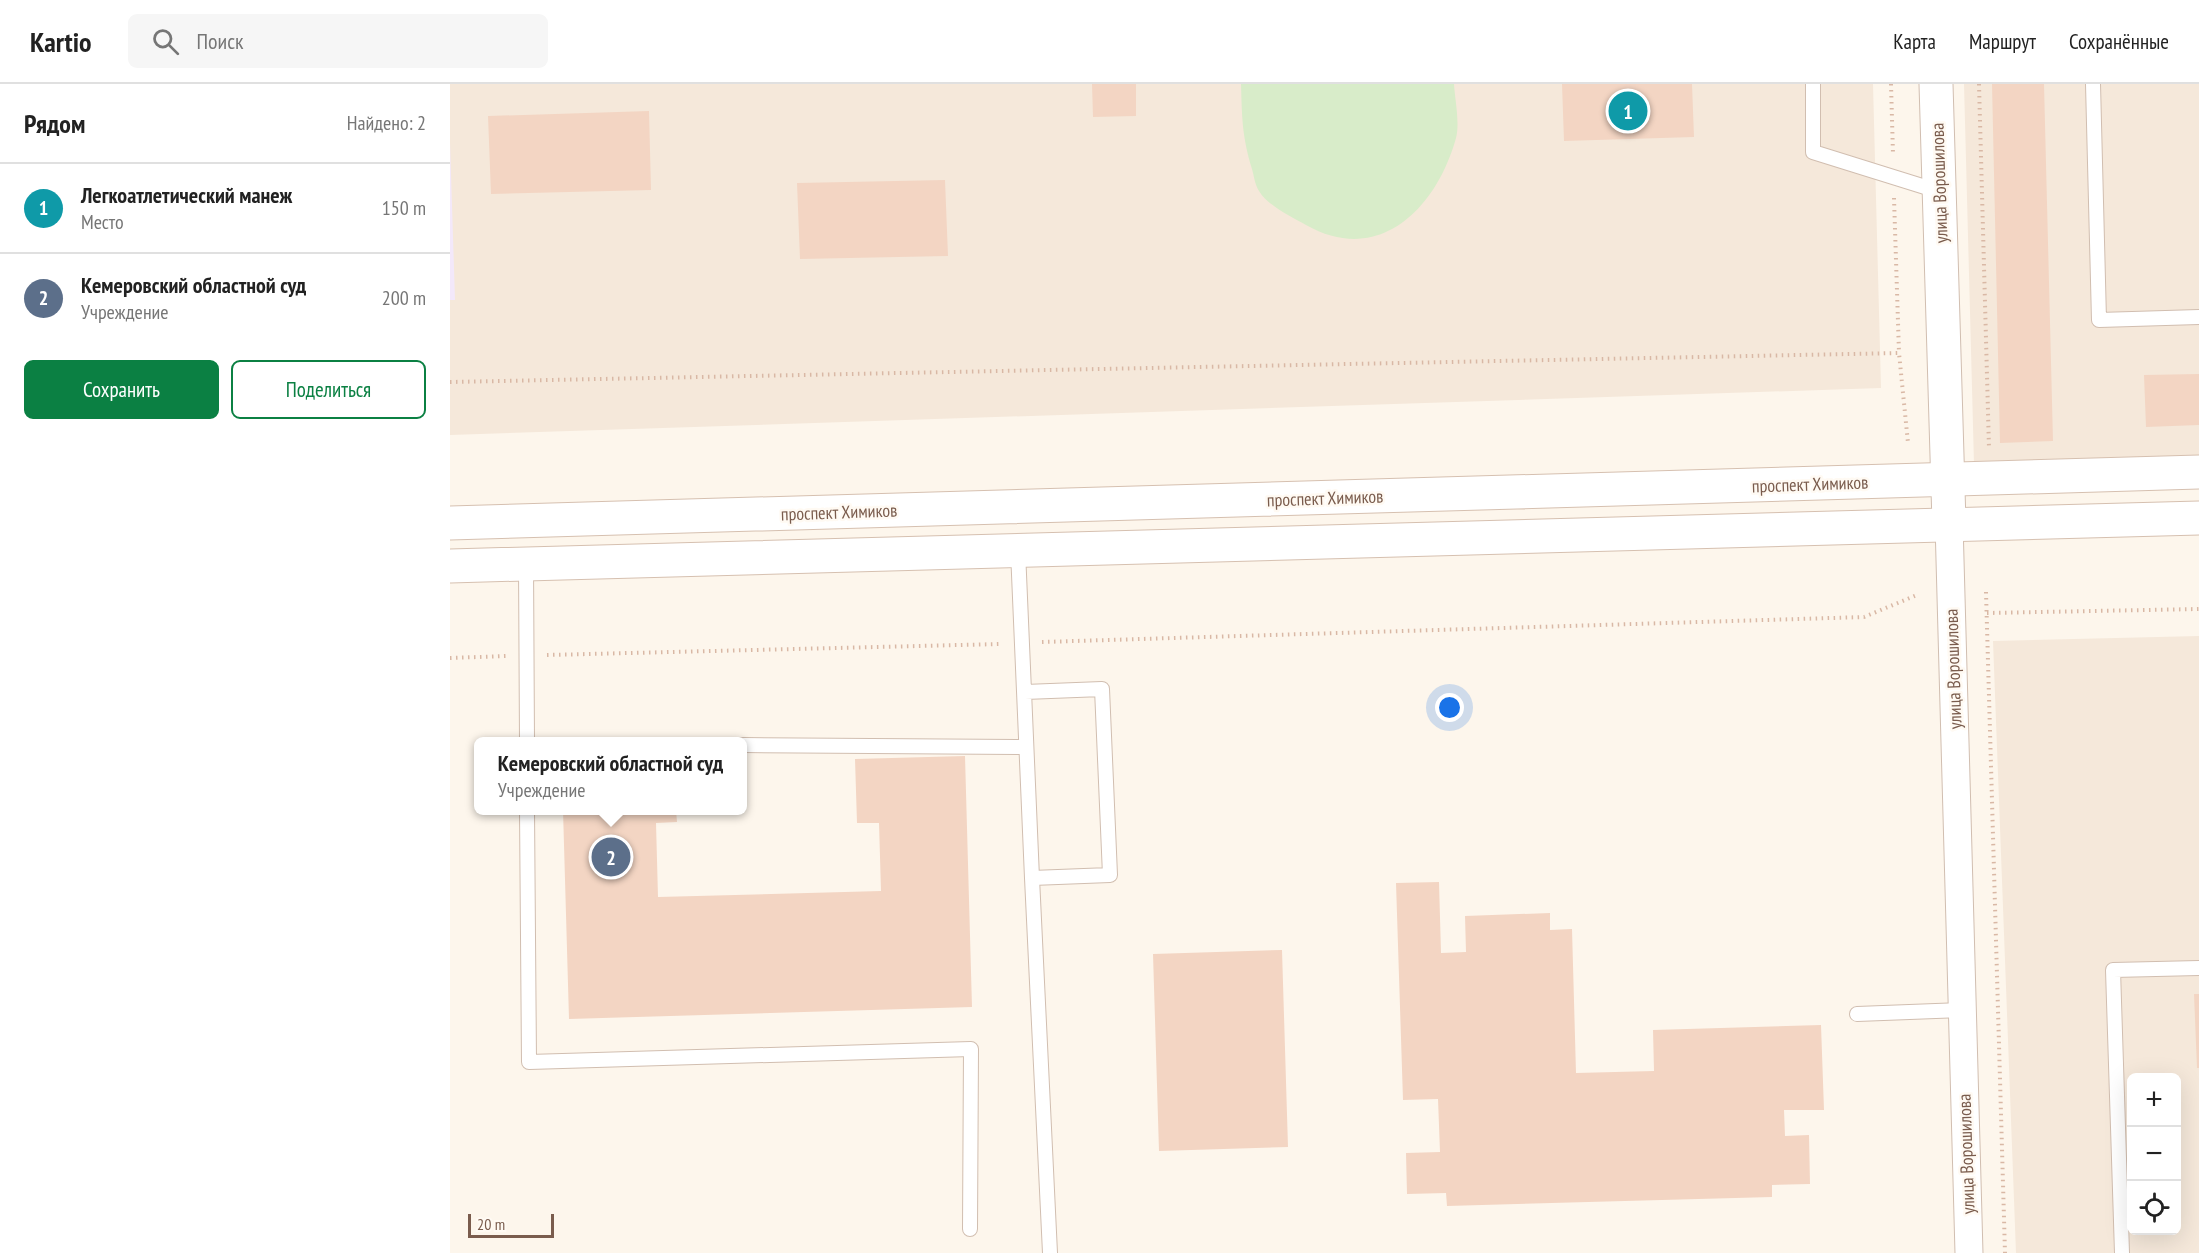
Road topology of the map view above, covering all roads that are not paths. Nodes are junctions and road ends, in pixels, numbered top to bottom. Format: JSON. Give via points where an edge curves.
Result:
{"nodes":[{"id":1,"x":1813,"y":84,"type":"edge"},
{"id":2,"x":1936,"y":84,"type":"edge"},
{"id":3,"x":2093,"y":84,"type":"edge"},
{"id":4,"x":1939,"y":192,"type":"junction"},
{"id":5,"x":2199,"y":317,"type":"edge"},
{"id":6,"x":2199,"y":472,"type":"edge"},
{"id":7,"x":1947,"y":479,"type":"junction"},
{"id":8,"x":2199,"y":518,"type":"edge"},
{"id":9,"x":450,"y":523,"type":"edge"},
{"id":10,"x":1949,"y":523,"type":"junction"},
{"id":11,"x":1018,"y":551,"type":"junction"},
{"id":12,"x":525,"y":564,"type":"junction"},
{"id":13,"x":450,"y":566,"type":"edge"},
{"id":14,"x":1025,"y":692,"type":"junction"},
{"id":15,"x":527,"y":737,"type":"edge"},
{"id":16,"x":747,"y":745,"type":"edge"},
{"id":17,"x":1026,"y":747,"type":"junction"},
{"id":18,"x":528,"y":815,"type":"edge"},
{"id":19,"x":1032,"y":878,"type":"junction"},
{"id":20,"x":2199,"y":968,"type":"edge"},
{"id":21,"x":1962,"y":1010,"type":"junction"},
{"id":22,"x":1857,"y":1014,"type":"dead end"},
{"id":23,"x":970,"y":1229,"type":"dead end"},
{"id":24,"x":1050,"y":1253,"type":"edge"},
{"id":25,"x":1969,"y":1253,"type":"edge"},
{"id":26,"x":2122,"y":1253,"type":"edge"}],
"edges":[{"from":1,"to":4,"type":"lane","via":[[1813,152]]},
{"from":2,"to":4,"type":"main road","name":"улица Ворошилова"},
{"from":3,"to":5,"type":"lane","via":[[2099,320]]},
{"from":4,"to":7,"type":"main road","name":"улица Ворошилова"},
{"from":6,"to":7,"type":"main road","name":"проспект Химиков"},
{"from":7,"to":9,"type":"main road","name":"проспект Химиков"},
{"from":7,"to":10,"type":"main road","name":"улица Ворошилова"},
{"from":8,"to":10,"type":"main road"},
{"from":10,"to":11,"type":"main road"},
{"from":10,"to":21,"type":"street","name":"улица Ворошилова"},
{"from":11,"to":12,"type":"main road"},
{"from":11,"to":14,"type":"lane"},
{"from":12,"to":13,"type":"main road"},
{"from":12,"to":15,"type":"lane"},
{"from":14,"to":17,"type":"lane"},
{"from":14,"to":19,"type":"lane","via":[[1102,689],[1110,875]]},
{"from":16,"to":17,"type":"lane"},
{"from":17,"to":19,"type":"lane"},
{"from":18,"to":23,"type":"lane","via":[[529,1062],[971,1049]]},
{"from":19,"to":24,"type":"lane"},
{"from":20,"to":26,"type":"lane","via":[[2113,970]]},
{"from":21,"to":22,"type":"lane"},
{"from":21,"to":25,"type":"street","name":"улица Ворошилова"}]}
